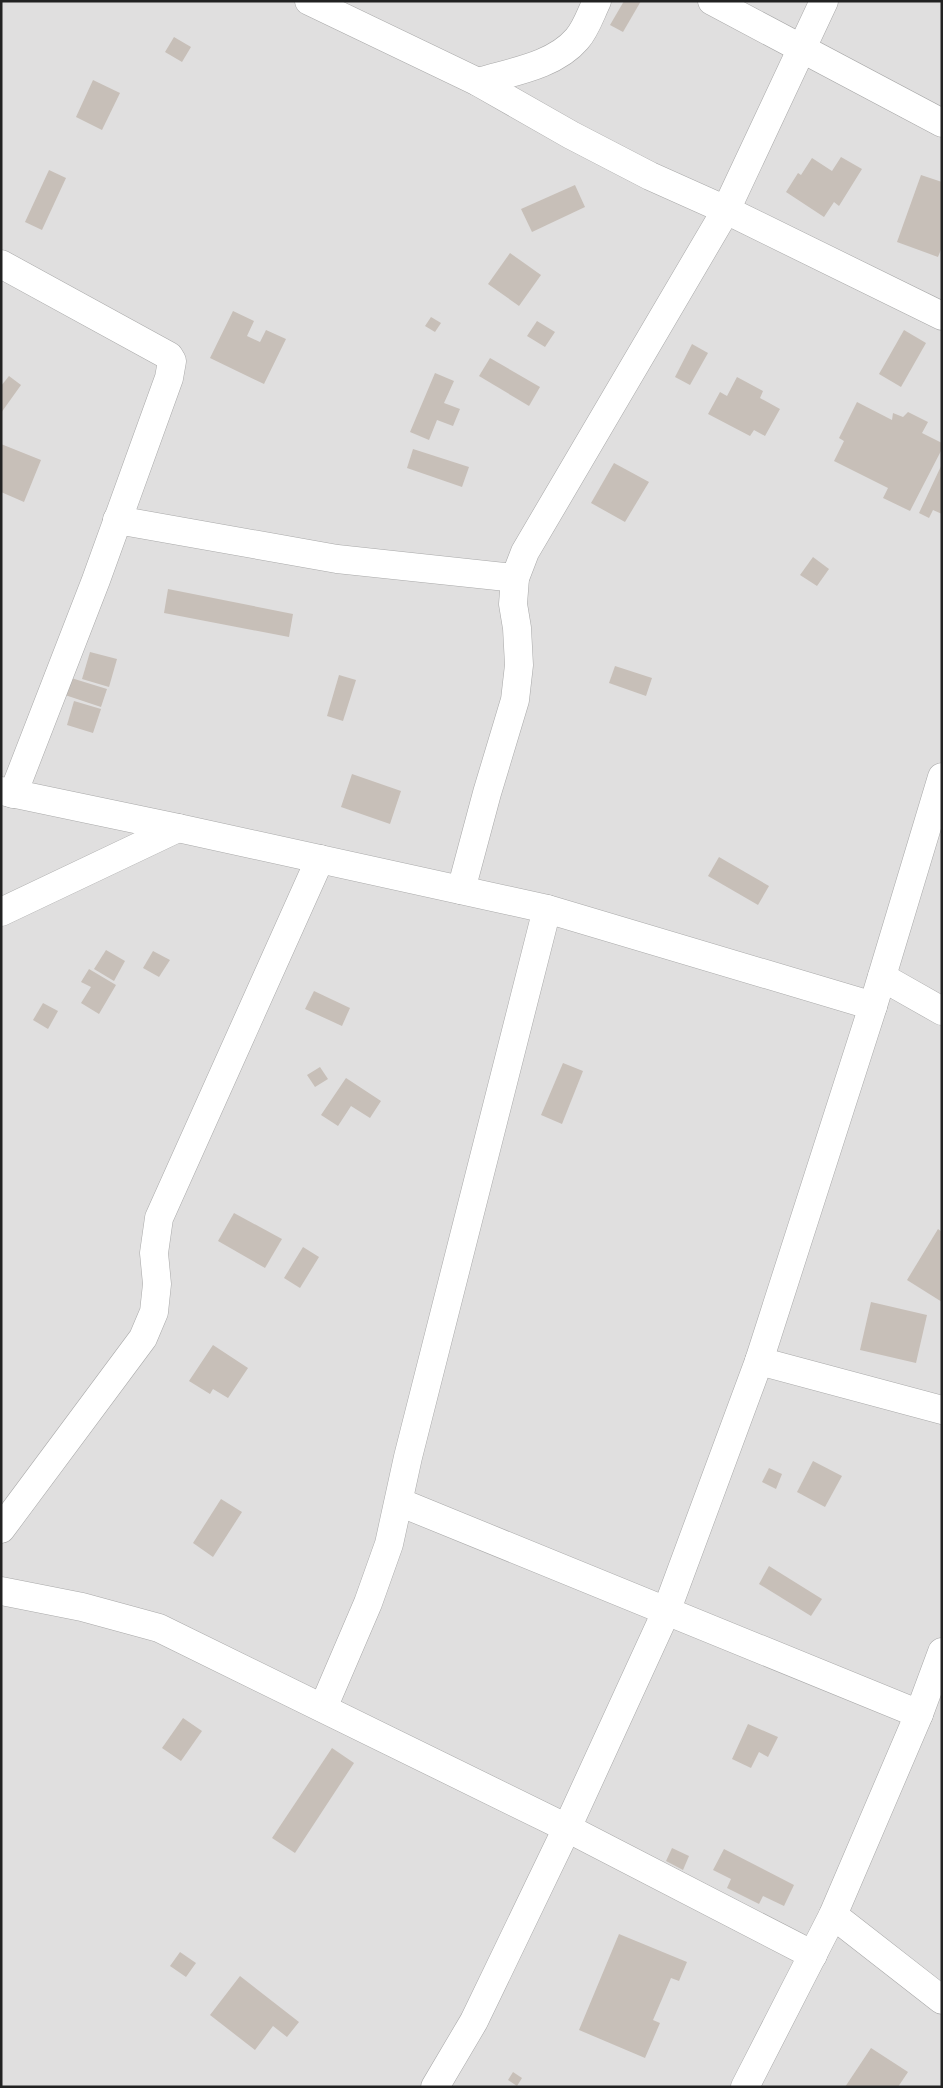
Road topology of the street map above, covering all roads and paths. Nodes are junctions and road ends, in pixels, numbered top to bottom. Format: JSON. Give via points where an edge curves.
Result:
{"nodes":[{"id":1,"x":309,"y":1,"type":"edge"},
{"id":2,"x":597,"y":1,"type":"edge"},
{"id":3,"x":712,"y":1,"type":"edge"},
{"id":4,"x":824,"y":1,"type":"edge"},
{"id":5,"x":802,"y":48,"type":"junction"},
{"id":6,"x":478,"y":82,"type":"junction"},
{"id":7,"x":942,"y":123,"type":"edge"},
{"id":8,"x":726,"y":210,"type":"junction"},
{"id":9,"x":1,"y":264,"type":"edge"},
{"id":10,"x":942,"y":316,"type":"edge"},
{"id":11,"x":117,"y":520,"type":"junction"},
{"id":12,"x":515,"y":578,"type":"junction"},
{"id":13,"x":942,"y":777,"type":"edge"},
{"id":14,"x":7,"y":793,"type":"edge"},
{"id":15,"x":178,"y":828,"type":"junction"},
{"id":16,"x":320,"y":859,"type":"junction"},
{"id":17,"x":461,"y":890,"type":"junction"},
{"id":18,"x":547,"y":908,"type":"junction"},
{"id":19,"x":1,"y":912,"type":"edge"},
{"id":20,"x":882,"y":977,"type":"junction"},
{"id":21,"x":873,"y":1006,"type":"junction"},
{"id":22,"x":942,"y":1011,"type":"edge"},
{"id":23,"x":759,"y":1361,"type":"junction"},
{"id":24,"x":942,"y":1410,"type":"edge"},
{"id":25,"x":399,"y":1502,"type":"junction"},
{"id":26,"x":1,"y":1530,"type":"edge"},
{"id":27,"x":1,"y":1591,"type":"edge"},
{"id":28,"x":666,"y":1612,"type":"junction"},
{"id":29,"x":942,"y":1652,"type":"edge"},
{"id":30,"x":323,"y":1708,"type":"junction"},
{"id":31,"x":918,"y":1714,"type":"junction"},
{"id":32,"x":567,"y":1828,"type":"junction"},
{"id":33,"x":833,"y":1915,"type":"junction"},
{"id":34,"x":813,"y":1955,"type":"junction"},
{"id":35,"x":942,"y":2000,"type":"edge"},
{"id":36,"x":435,"y":2087,"type":"edge"},
{"id":37,"x":745,"y":2087,"type":"edge"}],
"edges":[{"from":1,"to":6,"type":"street"},
{"from":2,"to":6,"type":"street","via":[[568,49],[548,60]]},
{"from":3,"to":5,"type":"street"},
{"from":4,"to":5,"type":"street"},
{"from":5,"to":7,"type":"street"},
{"from":5,"to":8,"type":"street"},
{"from":6,"to":8,"type":"street","via":[[632,167]]},
{"from":8,"to":10,"type":"street"},
{"from":8,"to":12,"type":"street","via":[[525,552]]},
{"from":9,"to":11,"type":"street","via":[[169,356],[172,361],[169,378]]},
{"from":11,"to":12,"type":"street","via":[[337,559]]},
{"from":11,"to":14,"type":"street","via":[[96,580]]},
{"from":12,"to":17,"type":"street","via":[[512,604],[519,665],[516,700]]},
{"from":13,"to":20,"type":"street"},
{"from":14,"to":15,"type":"street"},
{"from":15,"to":16,"type":"street"},
{"from":15,"to":19,"type":"street"},
{"from":16,"to":17,"type":"street"},
{"from":16,"to":26,"type":"street","via":[[159,1218],[154,1253],[157,1284],[154,1312],[143,1338]]},
{"from":17,"to":18,"type":"street"},
{"from":18,"to":21,"type":"street"},
{"from":18,"to":25,"type":"street"},
{"from":20,"to":21,"type":"street"},
{"from":20,"to":22,"type":"street"},
{"from":21,"to":23,"type":"street"},
{"from":23,"to":24,"type":"street"},
{"from":23,"to":28,"type":"street"},
{"from":25,"to":28,"type":"street"},
{"from":25,"to":30,"type":"street","via":[[389,1544],[368,1604]]},
{"from":27,"to":30,"type":"street","via":[[82,1607],[159,1628]]},
{"from":28,"to":31,"type":"street"},
{"from":28,"to":32,"type":"street"},
{"from":29,"to":31,"type":"street"},
{"from":30,"to":32,"type":"street"},
{"from":31,"to":33,"type":"street"},
{"from":32,"to":34,"type":"street"},
{"from":32,"to":36,"type":"street","via":[[474,2022]]},
{"from":33,"to":34,"type":"street"},
{"from":33,"to":35,"type":"street"},
{"from":34,"to":37,"type":"street"}]}
